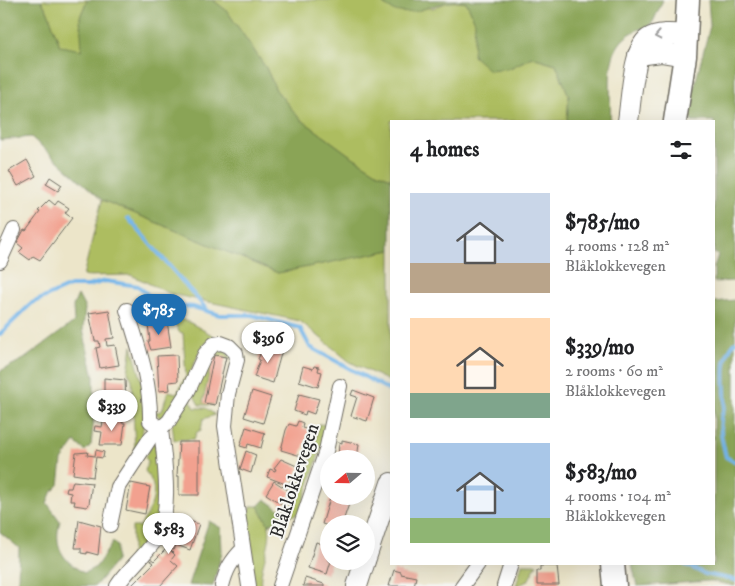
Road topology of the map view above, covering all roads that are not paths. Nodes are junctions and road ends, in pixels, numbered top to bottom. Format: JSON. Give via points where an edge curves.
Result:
{"nodes":[{"id":1,"x":688,"y":0,"type":"edge"},
{"id":2,"x":686,"y":46,"type":"junction"},
{"id":3,"x":628,"y":120,"type":"edge"},
{"id":4,"x":675,"y":120,"type":"edge"},
{"id":5,"x":14,"y":230,"type":"dead end"},
{"id":6,"x":0,"y":261,"type":"edge"},
{"id":7,"x":127,"y":310,"type":"dead end"},
{"id":8,"x":340,"y":386,"type":"dead end"},
{"id":9,"x":161,"y":429,"type":"junction"},
{"id":10,"x":390,"y":486,"type":"edge"},
{"id":11,"x":110,"y":525,"type":"dead end"},
{"id":12,"x":375,"y":532,"type":"edge"},
{"id":13,"x":243,"y":549,"type":"junction"},
{"id":14,"x":477,"y":565,"type":"edge"},
{"id":15,"x":511,"y":565,"type":"edge"},
{"id":16,"x":613,"y":565,"type":"edge"},
{"id":17,"x":363,"y":570,"type":"edge"},
{"id":18,"x":117,"y":586,"type":"edge"},
{"id":19,"x":222,"y":586,"type":"edge"},
{"id":20,"x":249,"y":586,"type":"edge"},
{"id":21,"x":280,"y":586,"type":"edge"},
{"id":22,"x":358,"y":586,"type":"edge"},
{"id":23,"x":462,"y":586,"type":"edge"},
{"id":24,"x":504,"y":586,"type":"edge"},
{"id":25,"x":614,"y":586,"type":"edge"}],
"edges":[{"from":1,"to":2,"type":"main road"},
{"from":2,"to":3,"type":"street","via":[[655,36],[647,39],[638,55]]},
{"from":2,"to":4,"type":"main road"},
{"from":5,"to":6,"type":"street"},
{"from":7,"to":9,"type":"street","via":[[146,376],[150,421]]},
{"from":8,"to":21,"type":"street","name":"Blåklokkevegen","via":[[319,475]]},
{"from":9,"to":11,"type":"street","name":"Blåklokkevegen","via":[[151,437],[118,488]]},
{"from":9,"to":13,"type":"street","name":"Blåklokkevegen","via":[[188,391],[209,348],[221,343],[229,346],[236,353],[237,360],[228,394],[225,426]]},
{"from":9,"to":18,"type":"street","via":[[165,513],[161,530]]},
{"from":10,"to":12,"type":"street"},
{"from":13,"to":19,"type":"street","name":"Blåklokkevegen","via":[[232,560]]},
{"from":13,"to":20,"type":"street","name":"Blåklokkevegen"},
{"from":14,"to":23,"type":"street"},
{"from":15,"to":24,"type":"street"},
{"from":16,"to":25,"type":"main road"},
{"from":17,"to":22,"type":"street"}]}
